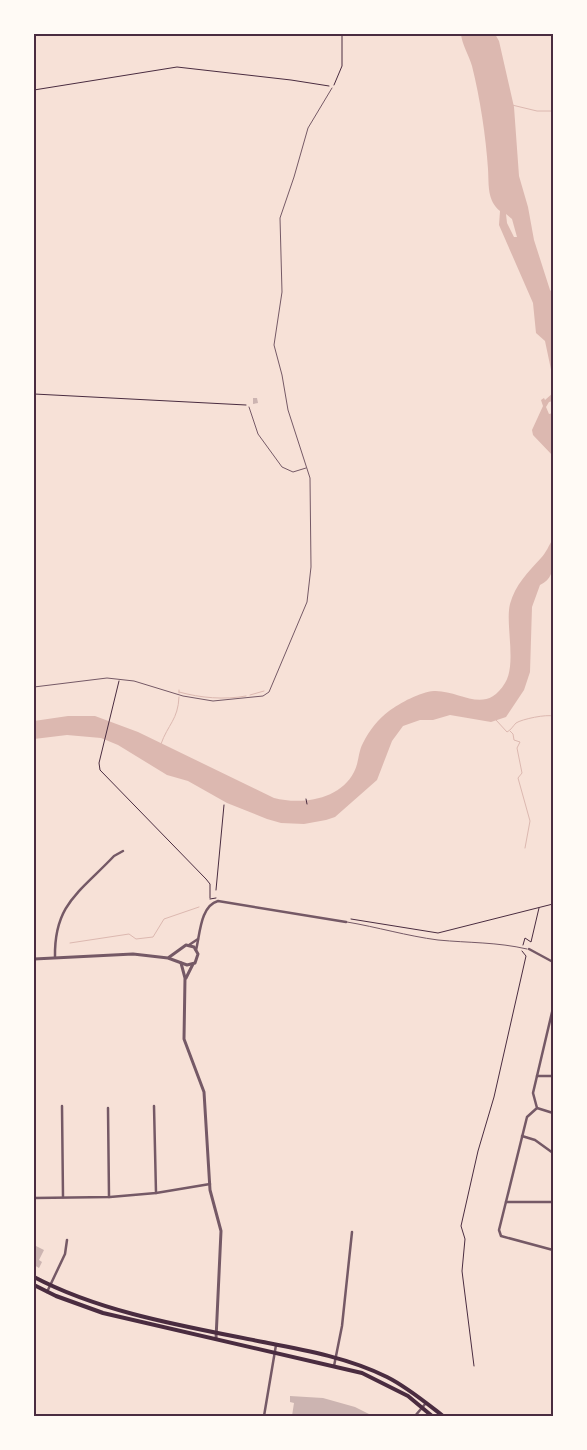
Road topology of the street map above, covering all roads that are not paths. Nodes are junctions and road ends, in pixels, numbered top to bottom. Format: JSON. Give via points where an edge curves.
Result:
{"nodes":[{"id":1,"x":332,"y":88,"type":"road end"},
{"id":2,"x":249,"y":406,"type":"road end"},
{"id":3,"x":307,"y":468,"type":"junction"},
{"id":4,"x":34,"y":687,"type":"edge"},
{"id":5,"x":123,"y":851,"type":"dead end"},
{"id":6,"x":346,"y":920,"type":"joint"},
{"id":7,"x":199,"y":938,"type":"junction"},
{"id":8,"x":189,"y":945,"type":"junction"},
{"id":9,"x":529,"y":949,"type":"joint"},
{"id":10,"x":196,"y":950,"type":"junction"},
{"id":11,"x":178,"y":952,"type":"junction"},
{"id":12,"x":55,"y":958,"type":"junction"},
{"id":13,"x":168,"y":958,"type":"junction"},
{"id":14,"x":34,"y":959,"type":"edge"},
{"id":15,"x":553,"y":962,"type":"edge"},
{"id":16,"x":181,"y":963,"type":"junction"},
{"id":17,"x":193,"y":964,"type":"junction"},
{"id":18,"x":185,"y":978,"type":"junction"},
{"id":19,"x":553,"y":1008,"type":"edge"},
{"id":20,"x":537,"y":1076,"type":"junction"},
{"id":21,"x":553,"y":1076,"type":"edge"},
{"id":22,"x":62,"y":1106,"type":"dead end"},
{"id":23,"x":154,"y":1106,"type":"dead end"},
{"id":24,"x":108,"y":1108,"type":"dead end"},
{"id":25,"x":537,"y":1108,"type":"junction"},
{"id":26,"x":553,"y":1113,"type":"edge"},
{"id":27,"x":522,"y":1136,"type":"junction"},
{"id":28,"x":553,"y":1153,"type":"edge"},
{"id":29,"x":210,"y":1184,"type":"junction"},
{"id":30,"x":156,"y":1193,"type":"junction"},
{"id":31,"x":63,"y":1197,"type":"junction"},
{"id":32,"x":109,"y":1197,"type":"junction"},
{"id":33,"x":34,"y":1198,"type":"edge"},
{"id":34,"x":506,"y":1202,"type":"junction"},
{"id":35,"x":553,"y":1202,"type":"edge"},
{"id":36,"x":352,"y":1232,"type":"dead end"},
{"id":37,"x":67,"y":1240,"type":"dead end"},
{"id":38,"x":553,"y":1250,"type":"edge"},
{"id":39,"x":34,"y":1277,"type":"edge"},
{"id":40,"x":34,"y":1285,"type":"edge"},
{"id":41,"x":50,"y":1286,"type":"junction"},
{"id":42,"x":47,"y":1292,"type":"junction"},
{"id":43,"x":218,"y":1333,"type":"junction"},
{"id":44,"x":216,"y":1339,"type":"junction"},
{"id":45,"x":276,"y":1345,"type":"junction"},
{"id":46,"x":274,"y":1352,"type":"junction"},
{"id":47,"x":336,"y":1358,"type":"junction"},
{"id":48,"x":334,"y":1366,"type":"junction"},
{"id":49,"x":426,"y":1403,"type":"junction"},
{"id":50,"x":422,"y":1408,"type":"junction"},
{"id":51,"x":264,"y":1416,"type":"edge"},
{"id":52,"x":415,"y":1416,"type":"edge"},
{"id":53,"x":432,"y":1416,"type":"edge"},
{"id":54,"x":443,"y":1416,"type":"edge"}],
"edges":[{"from":1,"to":3,"type":"lane","via":[[308,128],[280,218],[282,292],[274,345],[288,410]]},
{"from":2,"to":3,"type":"lane","via":[[258,434],[282,467],[293,472]]},
{"from":3,"to":4,"type":"lane","via":[[312,495],[309,591],[267,694],[227,701],[173,694],[119,678]]},
{"from":5,"to":12,"type":"street","via":[[114,856],[65,907],[56,927]]},
{"from":6,"to":7,"type":"street","via":[[218,901],[205,912]]},
{"from":6,"to":9,"type":"lane","via":[[410,936],[455,942],[494,942]]},
{"from":7,"to":8,"type":"street"},
{"from":7,"to":10,"type":"street"},
{"from":8,"to":10,"type":"street"},
{"from":8,"to":11,"type":"street"},
{"from":9,"to":15,"type":"street"},
{"from":10,"to":17,"type":"street","via":[[198,958]]},
{"from":11,"to":13,"type":"street"},
{"from":11,"to":16,"type":"street"},
{"from":12,"to":13,"type":"street","via":[[133,954]]},
{"from":12,"to":14,"type":"street"},
{"from":13,"to":16,"type":"street"},
{"from":16,"to":17,"type":"street"},
{"from":16,"to":18,"type":"street"},
{"from":17,"to":18,"type":"street"},
{"from":18,"to":29,"type":"street","via":[[184,1039],[204,1092]]},
{"from":19,"to":20,"type":"street"},
{"from":20,"to":21,"type":"street"},
{"from":20,"to":25,"type":"street","via":[[532,1096]]},
{"from":22,"to":31,"type":"street"},
{"from":23,"to":30,"type":"street"},
{"from":24,"to":32,"type":"street"},
{"from":25,"to":26,"type":"street"},
{"from":25,"to":27,"type":"street","via":[[527,1117]]},
{"from":27,"to":28,"type":"street","via":[[535,1140]]},
{"from":27,"to":34,"type":"street"},
{"from":29,"to":30,"type":"street"},
{"from":29,"to":43,"type":"street","via":[[221,1231]]},
{"from":30,"to":32,"type":"street"},
{"from":31,"to":32,"type":"street"},
{"from":31,"to":33,"type":"street"},
{"from":34,"to":35,"type":"street"},
{"from":34,"to":38,"type":"street","via":[[499,1234]]},
{"from":36,"to":47,"type":"street"},
{"from":37,"to":41,"type":"street"},
{"from":39,"to":41,"type":"main road"},
{"from":40,"to":42,"type":"main road"},
{"from":41,"to":42,"type":"street"},
{"from":41,"to":43,"type":"main road","via":[[104,1307]]},
{"from":42,"to":44,"type":"main road","via":[[103,1313]]},
{"from":43,"to":44,"type":"street"},
{"from":43,"to":45,"type":"main road"},
{"from":44,"to":46,"type":"main road"},
{"from":45,"to":46,"type":"street"},
{"from":45,"to":47,"type":"main road"},
{"from":46,"to":48,"type":"main road"},
{"from":46,"to":51,"type":"street"},
{"from":47,"to":48,"type":"street"},
{"from":47,"to":49,"type":"main road","via":[[386,1377]]},
{"from":48,"to":50,"type":"main road","via":[[383,1383],[408,1396]]},
{"from":49,"to":50,"type":"street"},
{"from":49,"to":54,"type":"main road"},
{"from":50,"to":52,"type":"street"},
{"from":50,"to":53,"type":"main road"}]}
